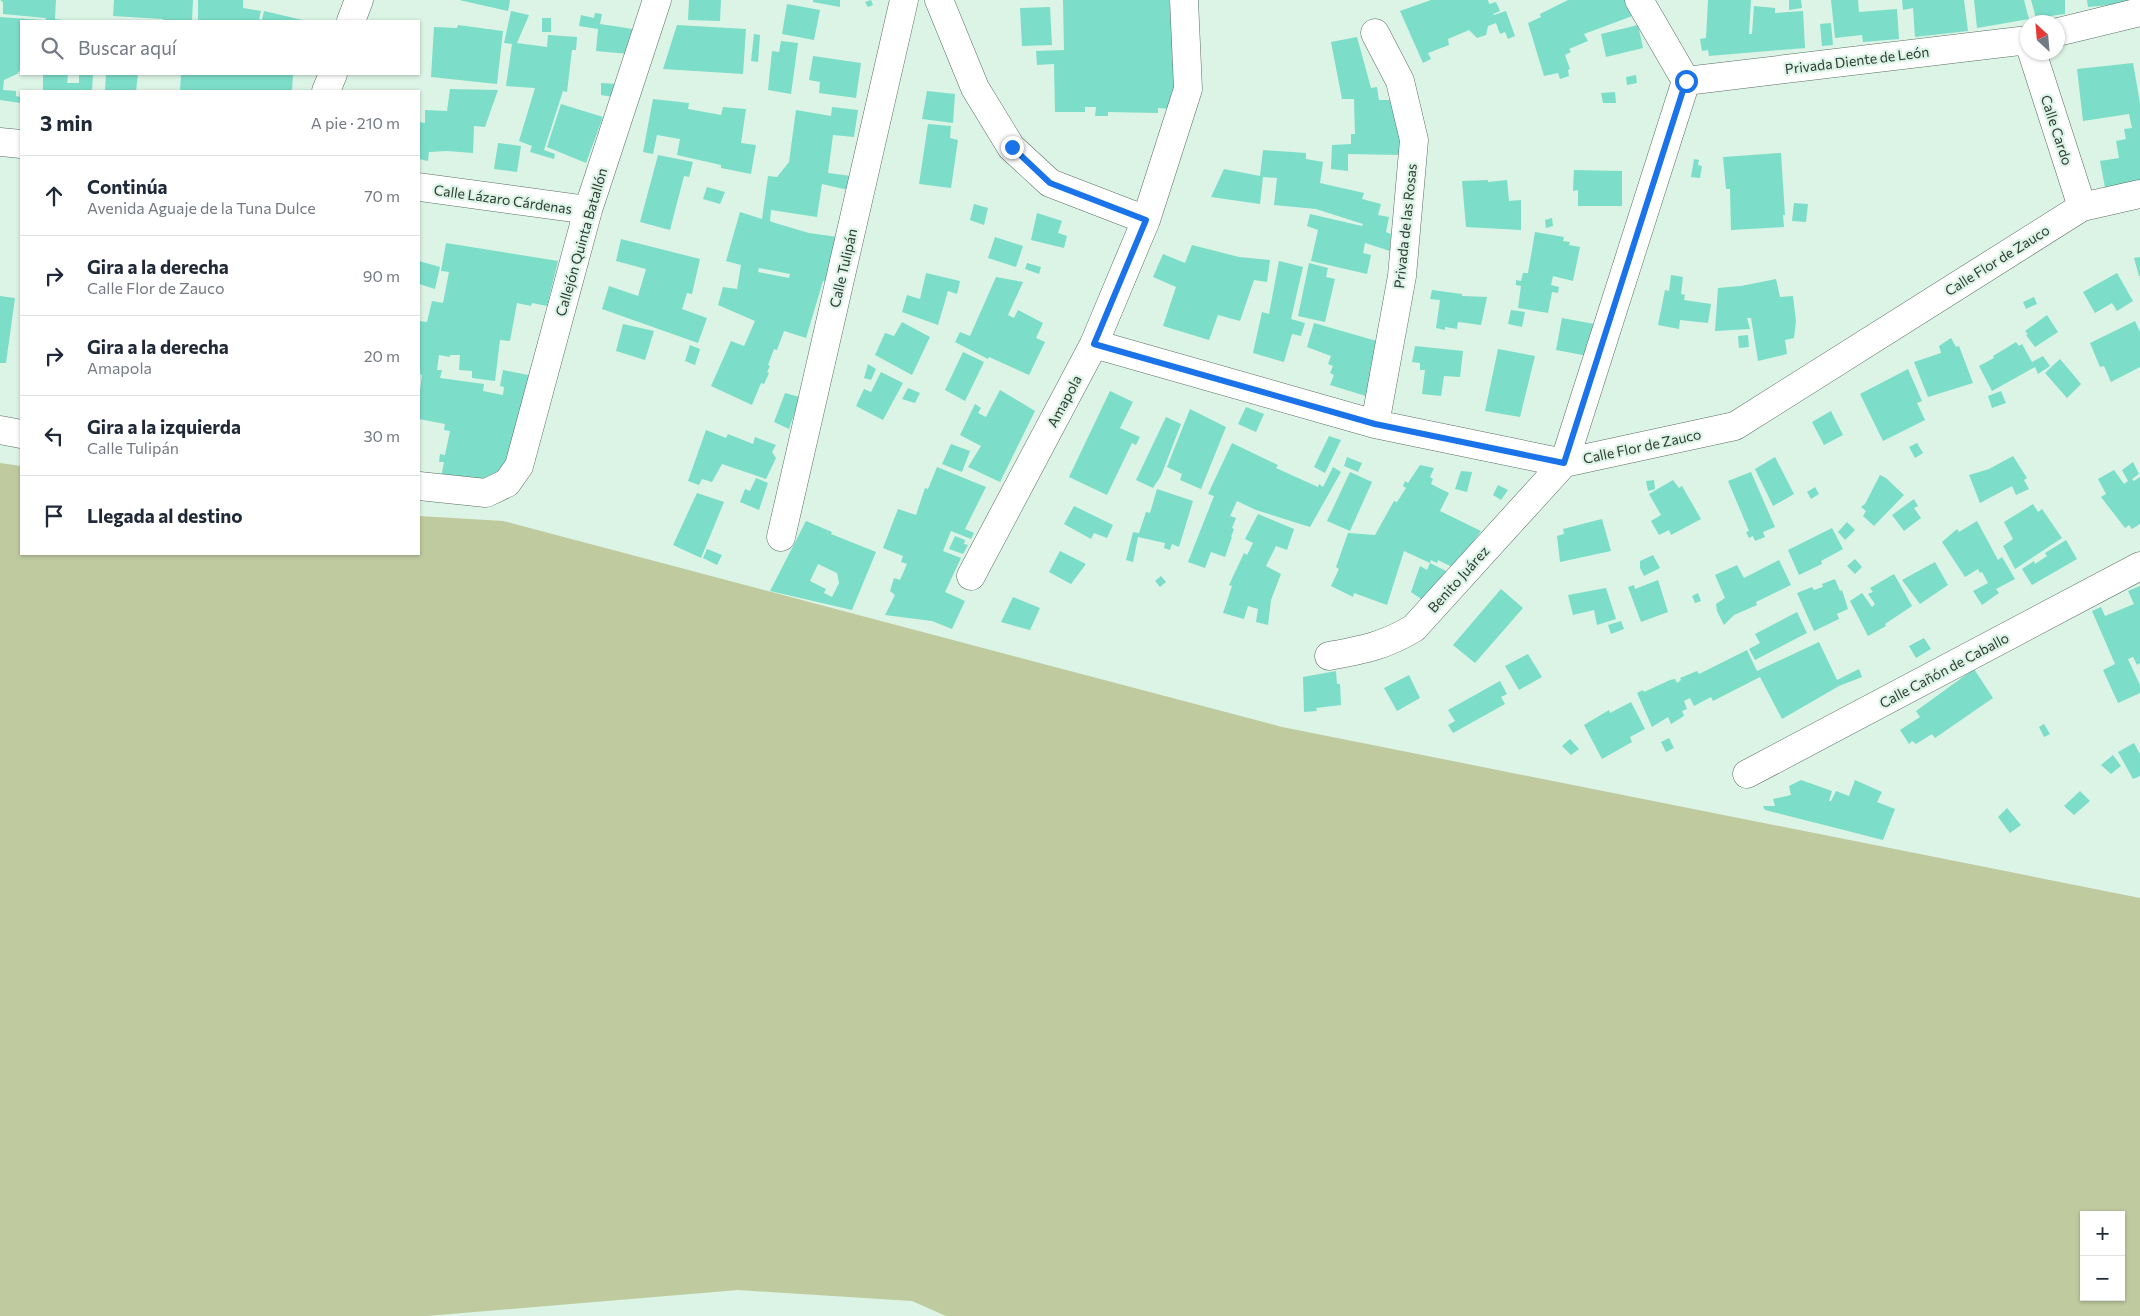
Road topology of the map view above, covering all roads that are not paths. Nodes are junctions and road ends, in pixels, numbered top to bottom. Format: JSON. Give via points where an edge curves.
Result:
{"nodes":[{"id":1,"x":359,"y":0,"type":"edge"},
{"id":2,"x":657,"y":0,"type":"edge"},
{"id":3,"x":904,"y":0,"type":"edge"},
{"id":4,"x":939,"y":0,"type":"edge"},
{"id":5,"x":1184,"y":0,"type":"edge"},
{"id":6,"x":1639,"y":0,"type":"edge"},
{"id":7,"x":2140,"y":12,"type":"edge"},
{"id":8,"x":351,"y":20,"type":"edge"},
{"id":9,"x":2065,"y":30,"type":"edge"},
{"id":10,"x":1375,"y":33,"type":"dead end"},
{"id":11,"x":2020,"y":41,"type":"edge"},
{"id":12,"x":2035,"y":60,"type":"edge"},
{"id":13,"x":332,"y":75,"type":"edge"},
{"id":14,"x":1686,"y":81,"type":"junction"},
{"id":15,"x":326,"y":90,"type":"edge"},
{"id":16,"x":0,"y":142,"type":"edge"},
{"id":17,"x":20,"y":144,"type":"edge"},
{"id":18,"x":420,"y":187,"type":"edge"},
{"id":19,"x":2140,"y":194,"type":"edge"},
{"id":20,"x":2082,"y":207,"type":"junction"},
{"id":21,"x":588,"y":210,"type":"junction"},
{"id":22,"x":1146,"y":220,"type":"junction"},
{"id":23,"x":1094,"y":344,"type":"junction"},
{"id":24,"x":1375,"y":424,"type":"junction"},
{"id":25,"x":0,"y":430,"type":"edge"},
{"id":26,"x":20,"y":434,"type":"edge"},
{"id":27,"x":1564,"y":463,"type":"junction"},
{"id":28,"x":420,"y":486,"type":"edge"},
{"id":29,"x":781,"y":537,"type":"dead end"},
{"id":30,"x":2140,"y":566,"type":"edge"},
{"id":31,"x":971,"y":576,"type":"dead end"},
{"id":32,"x":1328,"y":656,"type":"dead end"},
{"id":33,"x":1747,"y":774,"type":"dead end"}],
"edges":[{"from":1,"to":8,"type":"street"},
{"from":2,"to":21,"type":"street","name":"Callejón Quinta Batallón"},
{"from":3,"to":29,"type":"street","name":"Calle Tulipán"},
{"from":4,"to":22,"type":"street","via":[[975,88],[1012,147],[1050,183]]},
{"from":5,"to":22,"type":"street","via":[[1188,89]]},
{"from":6,"to":14,"type":"street"},
{"from":7,"to":9,"type":"street"},
{"from":10,"to":24,"type":"street","name":"Privada de las Rosas","via":[[1400,81],[1414,140],[1402,276]]},
{"from":11,"to":14,"type":"street","name":"Privada Diente de León"},
{"from":12,"to":20,"type":"street","name":"Calle Cardo"},
{"from":13,"to":15,"type":"street"},
{"from":14,"to":27,"type":"street"},
{"from":16,"to":17,"type":"street"},
{"from":18,"to":21,"type":"street","name":"Calle Lázaro Cárdenas"},
{"from":19,"to":20,"type":"street","name":"Calle Flor de Zauco"},
{"from":20,"to":27,"type":"street","name":"Calle Flor de Zauco","via":[[1735,426]]},
{"from":21,"to":28,"type":"street","name":"Callejón Quinta Batallón","via":[[519,466],[506,483],[486,493]]},
{"from":22,"to":23,"type":"street","name":"Amapola"},
{"from":23,"to":24,"type":"street","name":"Calle Flor de Zauco"},
{"from":23,"to":31,"type":"street","name":"Amapola"},
{"from":24,"to":27,"type":"street","name":"Calle Flor de Zauco"},
{"from":25,"to":26,"type":"street"},
{"from":27,"to":32,"type":"street","name":"Benito Juárez","via":[[1414,628],[1395,640],[1372,648]]},
{"from":30,"to":33,"type":"street","name":"Calle Cañón de Caballo"}]}
